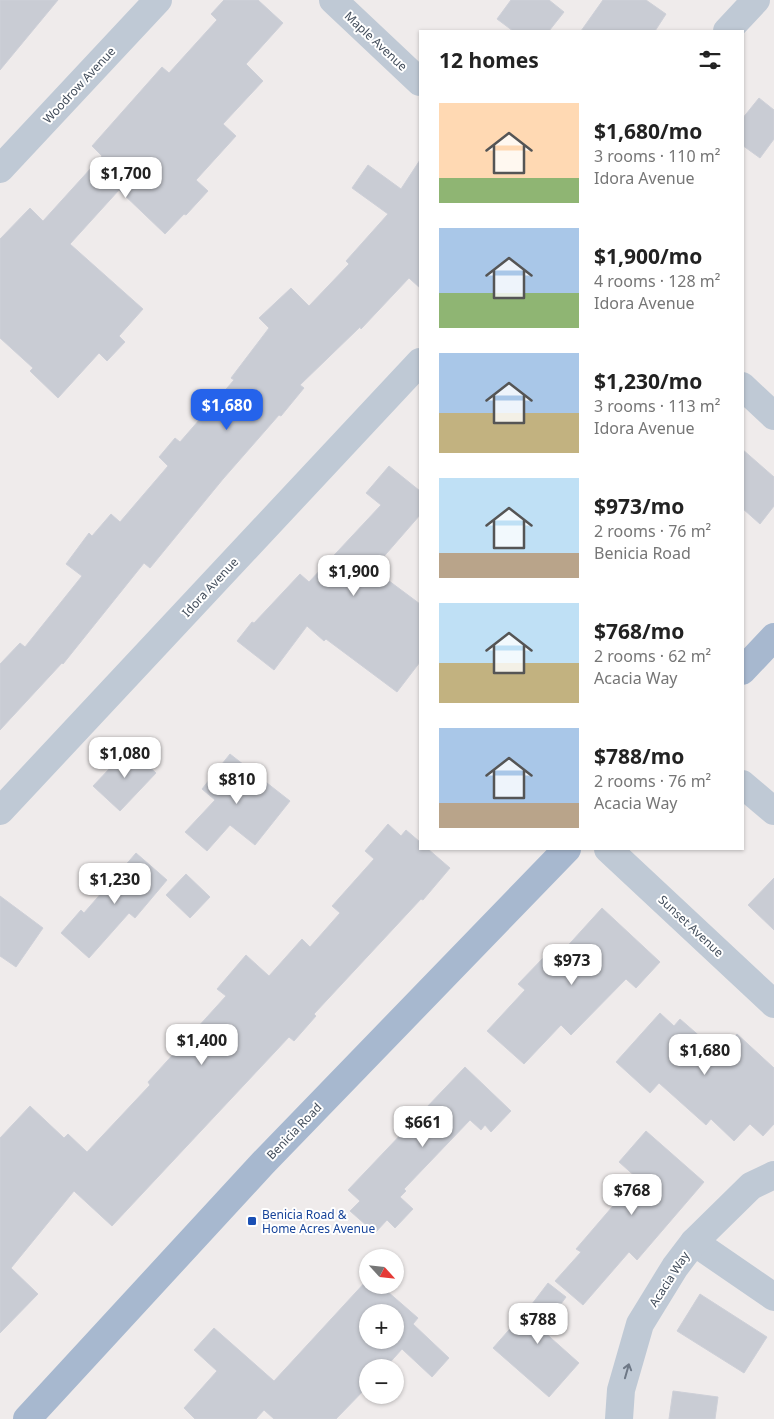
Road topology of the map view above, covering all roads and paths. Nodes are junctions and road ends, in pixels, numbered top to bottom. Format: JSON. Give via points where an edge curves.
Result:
{"nodes":[{"id":1,"x":158,"y":0,"type":"edge"},
{"id":2,"x":333,"y":0,"type":"edge"},
{"id":3,"x":756,"y":0,"type":"edge"},
{"id":4,"x":728,"y":30,"type":"edge"},
{"id":5,"x":419,"y":81,"type":"edge"},
{"id":6,"x":0,"y":169,"type":"edge"},
{"id":7,"x":419,"y":363,"type":"edge"},
{"id":8,"x":744,"y":388,"type":"edge"},
{"id":9,"x":774,"y":416,"type":"edge"},
{"id":10,"x":774,"y":637,"type":"edge"},
{"id":11,"x":744,"y":669,"type":"edge"},
{"id":12,"x":744,"y":786,"type":"edge"},
{"id":13,"x":0,"y":811,"type":"edge"},
{"id":14,"x":774,"y":811,"type":"edge"},
{"id":15,"x":566,"y":850,"type":"edge"},
{"id":16,"x":609,"y":850,"type":"edge"},
{"id":17,"x":774,"y":1004,"type":"edge"},
{"id":18,"x":774,"y":1175,"type":"edge"},
{"id":19,"x":694,"y":1242,"type":"junction"},
{"id":20,"x":774,"y":1297,"type":"edge"},
{"id":21,"x":27,"y":1419,"type":"edge"},
{"id":22,"x":619,"y":1419,"type":"edge"}],
"edges":[{"from":1,"to":6,"type":"street","name":"Woodrow Avenue"},
{"from":2,"to":5,"type":"street","name":"Maple Avenue"},
{"from":3,"to":4,"type":"street"},
{"from":7,"to":13,"type":"street","name":"Idora Avenue"},
{"from":8,"to":9,"type":"street"},
{"from":10,"to":11,"type":"main road"},
{"from":12,"to":14,"type":"street"},
{"from":15,"to":21,"type":"main road","name":"Benicia Road","via":[[263,1162]]},
{"from":16,"to":17,"type":"street","name":"Sunset Avenue"},
{"from":18,"to":19,"type":"street","name":"Acacia Way","via":[[751,1186]]},
{"from":19,"to":20,"type":"street"},
{"from":22,"to":19,"type":"street","name":"Acacia Way","one_way":true,"via":[[621,1390],[640,1324],[674,1267]]}]}
